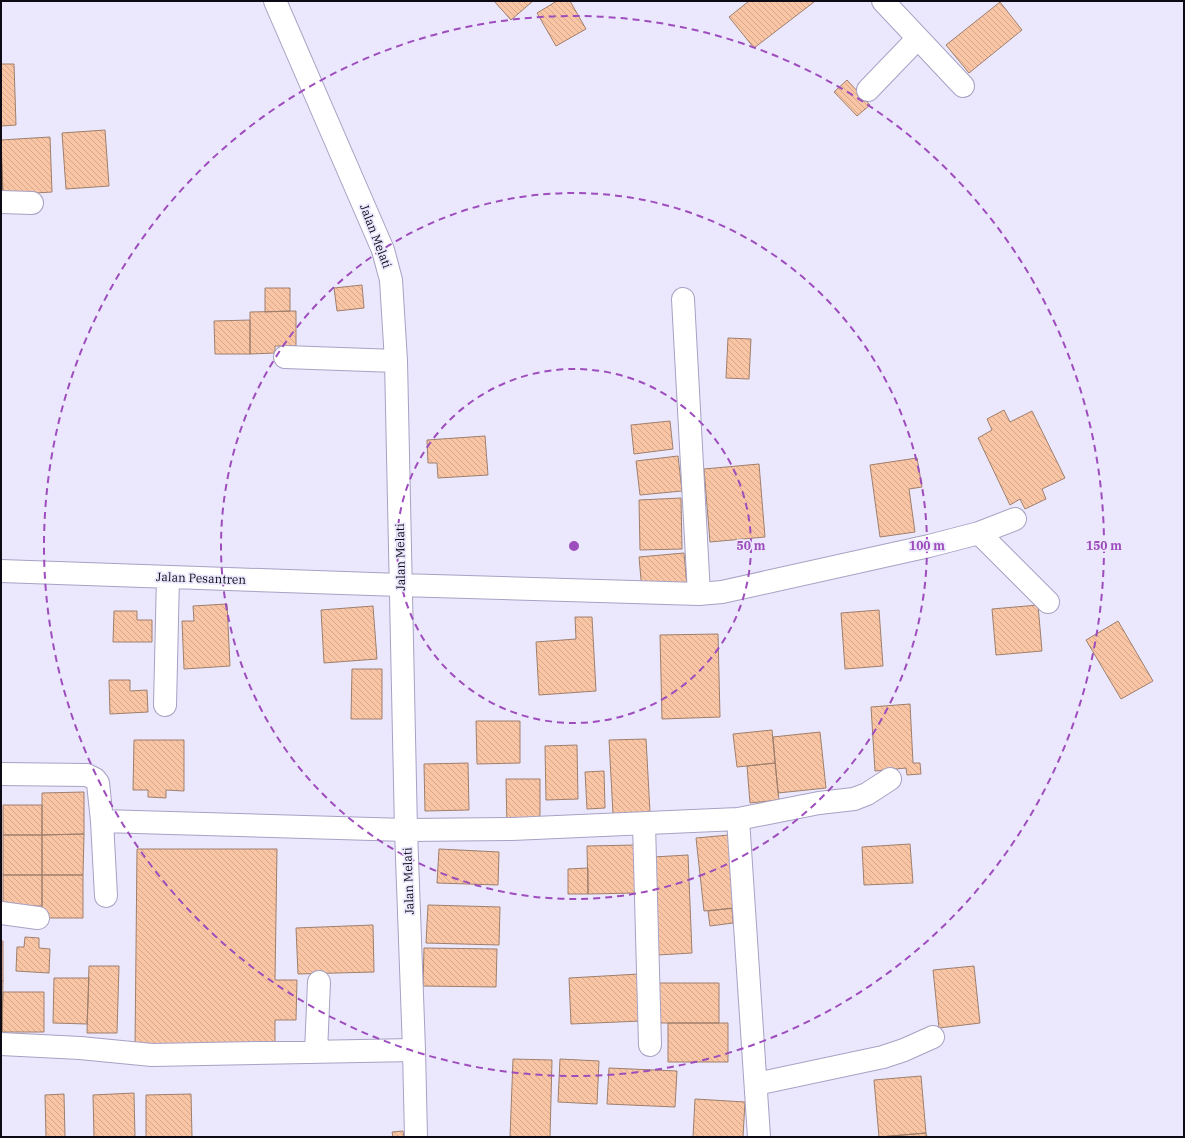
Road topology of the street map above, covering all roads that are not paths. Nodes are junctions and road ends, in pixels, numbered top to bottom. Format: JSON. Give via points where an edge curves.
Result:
{"nodes":[{"id":1,"x":275,"y":1,"type":"edge"},
{"id":2,"x":882,"y":1,"type":"edge"},
{"id":3,"x":917,"y":39,"type":"junction"},
{"id":4,"x":963,"y":86,"type":"dead end"},
{"id":5,"x":868,"y":90,"type":"dead end"},
{"id":6,"x":1,"y":202,"type":"edge"},
{"id":7,"x":32,"y":203,"type":"dead end"},
{"id":8,"x":683,"y":299,"type":"dead end"},
{"id":9,"x":285,"y":358,"type":"dead end"},
{"id":10,"x":396,"y":361,"type":"junction"},
{"id":11,"x":1015,"y":519,"type":"dead end"},
{"id":12,"x":979,"y":533,"type":"junction"},
{"id":13,"x":1,"y":571,"type":"edge"},
{"id":14,"x":168,"y":577,"type":"junction"},
{"id":15,"x":400,"y":585,"type":"junction"},
{"id":16,"x":699,"y":594,"type":"junction"},
{"id":17,"x":1048,"y":602,"type":"dead end"},
{"id":18,"x":165,"y":705,"type":"dead end"},
{"id":19,"x":1,"y":774,"type":"edge"},
{"id":20,"x":890,"y":779,"type":"dead end"},
{"id":21,"x":738,"y":819,"type":"junction"},
{"id":22,"x":102,"y":821,"type":"junction"},
{"id":23,"x":644,"y":824,"type":"junction"},
{"id":24,"x":406,"y":830,"type":"junction"},
{"id":25,"x":106,"y":896,"type":"dead end"},
{"id":26,"x":1,"y":913,"type":"edge"},
{"id":27,"x":38,"y":918,"type":"dead end"},
{"id":28,"x":319,"y":982,"type":"dead end"},
{"id":29,"x":933,"y":1037,"type":"dead end"},
{"id":30,"x":1,"y":1044,"type":"edge"},
{"id":31,"x":650,"y":1045,"type":"dead end"},
{"id":32,"x":414,"y":1050,"type":"junction"},
{"id":33,"x":316,"y":1052,"type":"junction"},
{"id":34,"x":756,"y":1084,"type":"junction"},
{"id":35,"x":416,"y":1137,"type":"edge"},
{"id":36,"x":759,"y":1137,"type":"edge"}],
"edges":[{"from":1,"to":10,"type":"street","name":"Jalan Melati","via":[[383,250],[391,280]]},
{"from":2,"to":3,"type":"street"},
{"from":3,"to":4,"type":"street"},
{"from":3,"to":5,"type":"street"},
{"from":6,"to":7,"type":"street"},
{"from":8,"to":16,"type":"street"},
{"from":9,"to":10,"type":"street"},
{"from":10,"to":15,"type":"street","name":"Jalan Melati"},
{"from":11,"to":12,"type":"street","name":"Jalan Pesantren"},
{"from":12,"to":16,"type":"street","name":"Jalan Pesantren","via":[[722,592]]},
{"from":12,"to":17,"type":"street"},
{"from":13,"to":14,"type":"street","name":"Jalan Pesantren"},
{"from":14,"to":15,"type":"street","name":"Jalan Pesantren"},
{"from":14,"to":18,"type":"street"},
{"from":15,"to":16,"type":"street","name":"Jalan Pesantren"},
{"from":15,"to":24,"type":"street","name":"Jalan Melati"},
{"from":19,"to":22,"type":"street","via":[[92,776],[98,783]]},
{"from":20,"to":21,"type":"street","via":[[854,799],[818,803]]},
{"from":21,"to":23,"type":"street"},
{"from":21,"to":34,"type":"street"},
{"from":22,"to":24,"type":"street"},
{"from":22,"to":25,"type":"street"},
{"from":23,"to":24,"type":"street","via":[[512,830]]},
{"from":23,"to":31,"type":"street"},
{"from":24,"to":32,"type":"street","name":"Jalan Melati"},
{"from":26,"to":27,"type":"street"},
{"from":28,"to":33,"type":"street"},
{"from":29,"to":34,"type":"street","via":[[883,1057]]},
{"from":30,"to":33,"type":"street","via":[[152,1055]]},
{"from":32,"to":33,"type":"street"},
{"from":32,"to":35,"type":"street","name":"Jalan Melati"},
{"from":34,"to":36,"type":"street"}]}
